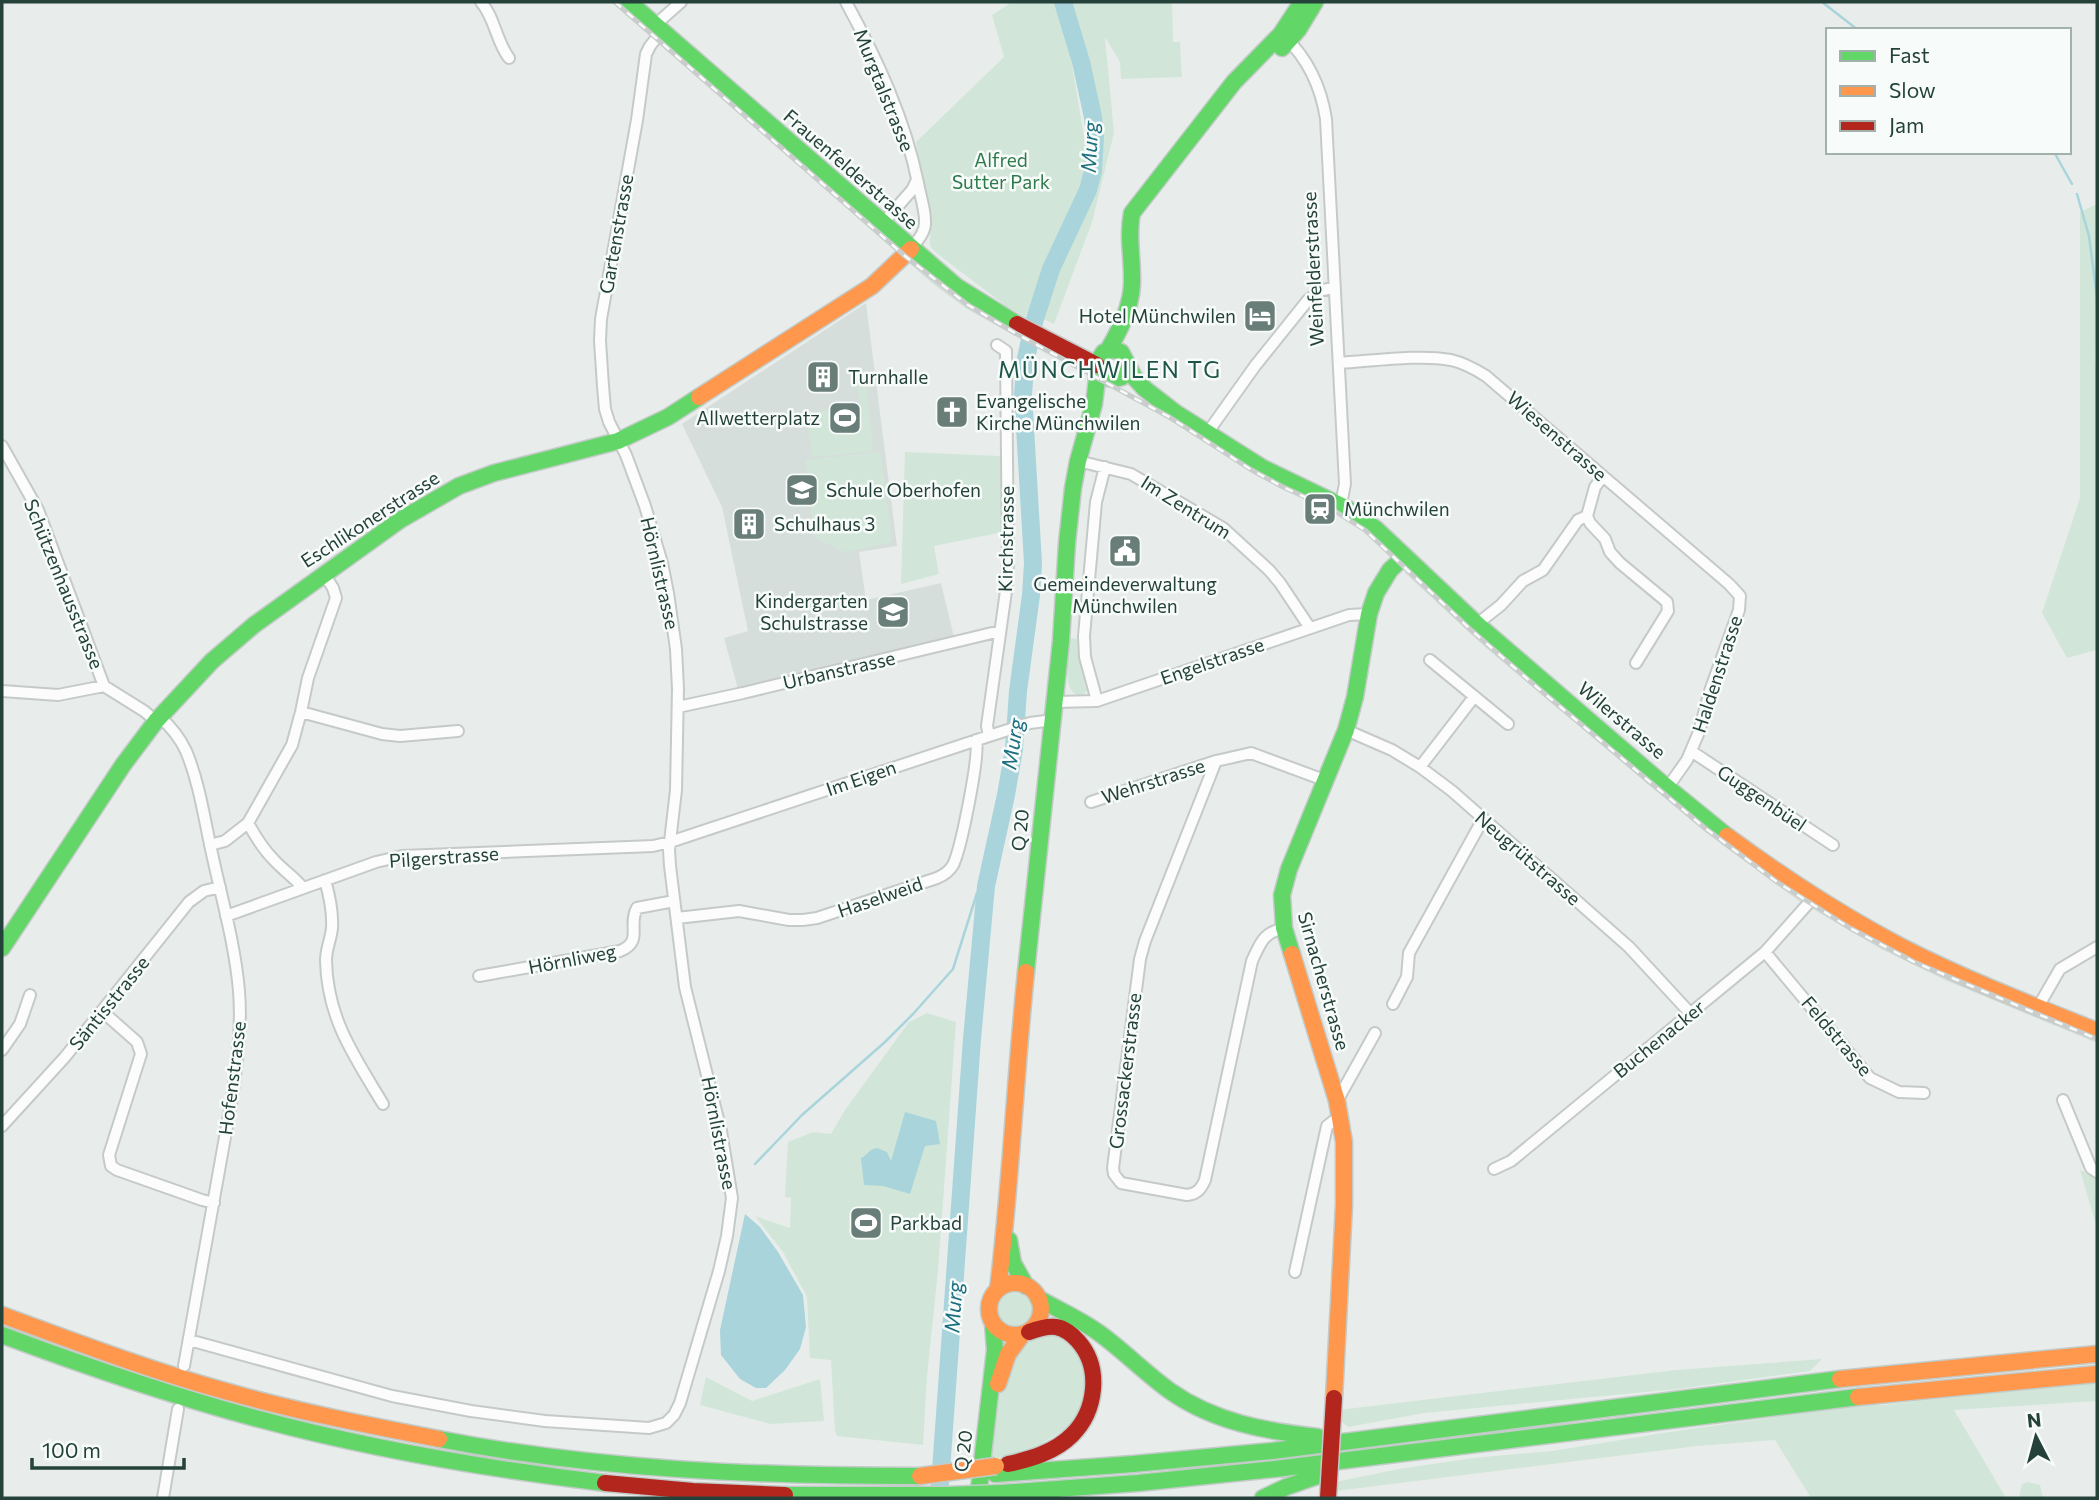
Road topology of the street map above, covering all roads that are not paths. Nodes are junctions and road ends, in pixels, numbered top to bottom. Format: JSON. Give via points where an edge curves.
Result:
{"nodes":[{"id":1,"x":481,"y":2,"type":"edge"},
{"id":2,"x":629,"y":2,"type":"edge"},
{"id":3,"x":681,"y":2,"type":"edge"},
{"id":4,"x":845,"y":2,"type":"edge"},
{"id":5,"x":1302,"y":2,"type":"edge"},
{"id":6,"x":1315,"y":2,"type":"edge"},
{"id":7,"x":659,"y":28,"type":"junction"},
{"id":8,"x":1285,"y":38,"type":"junction"},
{"id":9,"x":509,"y":58,"type":"dead end"},
{"id":10,"x":917,"y":180,"type":"junction"},
{"id":11,"x":882,"y":224,"type":"junction"},
{"id":12,"x":911,"y":249,"type":"junction"},
{"id":13,"x":1335,"y":288,"type":"junction"},
{"id":14,"x":1122,"y":325,"type":"junction"},
{"id":15,"x":997,"y":345,"type":"dead end"},
{"id":16,"x":1101,"y":360,"type":"junction"},
{"id":17,"x":1339,"y":363,"type":"junction"},
{"id":18,"x":1121,"y":370,"type":"junction"},
{"id":19,"x":1094,"y":404,"type":"junction"},
{"id":20,"x":1208,"y":432,"type":"junction"},
{"id":21,"x":618,"y":441,"type":"junction"},
{"id":22,"x":2,"y":446,"type":"edge"},
{"id":23,"x":1078,"y":461,"type":"junction"},
{"id":24,"x":1105,"y":467,"type":"junction"},
{"id":25,"x":1603,"y":476,"type":"junction"},
{"id":26,"x":1340,"y":504,"type":"junction"},
{"id":27,"x":1587,"y":516,"type":"junction"},
{"id":28,"x":1405,"y":556,"type":"junction"},
{"id":29,"x":324,"y":574,"type":"junction"},
{"id":30,"x":1740,"y":596,"type":"joint"},
{"id":31,"x":1369,"y":614,"type":"junction"},
{"id":32,"x":1477,"y":624,"type":"junction"},
{"id":33,"x":1310,"y":628,"type":"junction"},
{"id":34,"x":1000,"y":633,"type":"junction"},
{"id":35,"x":1430,"y":660,"type":"dead end"},
{"id":36,"x":1636,"y":663,"type":"dead end"},
{"id":37,"x":104,"y":686,"type":"junction"},
{"id":38,"x":2,"y":691,"type":"edge"},
{"id":39,"x":1474,"y":697,"type":"junction"},
{"id":40,"x":1097,"y":701,"type":"junction"},
{"id":41,"x":1055,"y":702,"type":"junction"},
{"id":42,"x":678,"y":706,"type":"junction"},
{"id":43,"x":301,"y":712,"type":"junction"},
{"id":44,"x":158,"y":719,"type":"junction"},
{"id":45,"x":1053,"y":720,"type":"junction"},
{"id":46,"x":1508,"y":724,"type":"dead end"},
{"id":47,"x":1346,"y":730,"type":"junction"},
{"id":48,"x":458,"y":731,"type":"dead end"},
{"id":49,"x":989,"y":736,"type":"junction"},
{"id":50,"x":976,"y":740,"type":"junction"},
{"id":51,"x":1691,"y":751,"type":"junction"},
{"id":52,"x":1216,"y":761,"type":"junction"},
{"id":53,"x":1420,"y":767,"type":"junction"},
{"id":54,"x":1324,"y":780,"type":"junction"},
{"id":55,"x":1668,"y":787,"type":"junction"},
{"id":56,"x":1091,"y":802,"type":"dead end"},
{"id":57,"x":1483,"y":819,"type":"junction"},
{"id":58,"x":248,"y":823,"type":"junction"},
{"id":59,"x":670,"y":842,"type":"junction"},
{"id":60,"x":210,"y":845,"type":"junction"},
{"id":61,"x":1833,"y":845,"type":"dead end"},
{"id":62,"x":325,"y":880,"type":"junction"},
{"id":63,"x":220,"y":887,"type":"junction"},
{"id":64,"x":303,"y":888,"type":"junction"},
{"id":65,"x":1814,"y":897,"type":"junction"},
{"id":66,"x":674,"y":901,"type":"junction"},
{"id":67,"x":226,"y":916,"type":"junction"},
{"id":68,"x":677,"y":918,"type":"junction"},
{"id":69,"x":1284,"y":928,"type":"junction"},
{"id":70,"x":2097,"y":947,"type":"edge"},
{"id":71,"x":2,"y":948,"type":"edge"},
{"id":72,"x":1765,"y":952,"type":"junction"},
{"id":73,"x":479,"y":976,"type":"dead end"},
{"id":74,"x":30,"y":995,"type":"dead end"},
{"id":75,"x":1393,"y":1004,"type":"dead end"},
{"id":76,"x":2038,"y":1007,"type":"junction"},
{"id":77,"x":103,"y":1012,"type":"junction"},
{"id":78,"x":1689,"y":1013,"type":"junction"},
{"id":79,"x":2097,"y":1031,"type":"edge"},
{"id":80,"x":1375,"y":1033,"type":"dead end"},
{"id":81,"x":2,"y":1050,"type":"edge"},
{"id":82,"x":1924,"y":1093,"type":"dead end"},
{"id":83,"x":2063,"y":1100,"type":"dead end"},
{"id":84,"x":383,"y":1104,"type":"dead end"},
{"id":85,"x":1338,"y":1109,"type":"junction"},
{"id":86,"x":2,"y":1126,"type":"edge"},
{"id":87,"x":1494,"y":1169,"type":"dead end"},
{"id":88,"x":2097,"y":1172,"type":"edge"},
{"id":89,"x":214,"y":1203,"type":"junction"},
{"id":90,"x":1006,"y":1222,"type":"junction"},
{"id":91,"x":1295,"y":1272,"type":"dead end"},
{"id":92,"x":1026,"y":1286,"type":"junction"},
{"id":93,"x":998,"y":1290,"type":"junction"},
{"id":94,"x":1038,"y":1298,"type":"junction"},
{"id":95,"x":2,"y":1315,"type":"edge"},
{"id":96,"x":993,"y":1324,"type":"junction"},
{"id":97,"x":1025,"y":1333,"type":"junction"},
{"id":98,"x":2,"y":1335,"type":"edge"},
{"id":99,"x":189,"y":1340,"type":"junction"},
{"id":100,"x":2097,"y":1354,"type":"edge"},
{"id":101,"x":184,"y":1366,"type":"dead end"},
{"id":102,"x":2097,"y":1374,"type":"edge"},
{"id":103,"x":178,"y":1409,"type":"dead end"},
{"id":104,"x":989,"y":1409,"type":"junction"},
{"id":105,"x":1358,"y":1441,"type":"junction"},
{"id":106,"x":1365,"y":1460,"type":"junction"},
{"id":107,"x":996,"y":1470,"type":"junction"},
{"id":108,"x":947,"y":1495,"type":"junction"},
{"id":109,"x":163,"y":1498,"type":"edge"},
{"id":110,"x":978,"y":1498,"type":"edge"},
{"id":111,"x":984,"y":1498,"type":"edge"},
{"id":112,"x":1263,"y":1498,"type":"edge"},
{"id":113,"x":1328,"y":1498,"type":"edge"}],
"edges":[{"from":1,"to":9,"type":"street"},
{"from":2,"to":7,"type":"main road","name":"Frauenfelderstrasse"},
{"from":3,"to":7,"type":"street","name":"Gartenstrasse"},
{"from":4,"to":10,"type":"street","name":"Murgtalstrasse","via":[[904,127]]},
{"from":5,"to":8,"type":"main road"},
{"from":6,"to":8,"type":"main road","via":[[1298,30]]},
{"from":7,"to":11,"type":"main road","name":"Frauenfelderstrasse"},
{"from":7,"to":21,"type":"street","name":"Gartenstrasse","via":[[646,54],[601,319],[605,408]]},
{"from":8,"to":13,"type":"street","name":"Weinfelderstrasse","via":[[1312,72],[1323,103]]},
{"from":8,"to":14,"type":"main road","via":[[1225,95],[1132,213],[1128,235],[1132,284]]},
{"from":10,"to":11,"type":"street"},
{"from":10,"to":12,"type":"street","name":"Murgtalstrasse","via":[[926,223]]},
{"from":11,"to":12,"type":"main road","name":"Frauenfelderstrasse"},
{"from":12,"to":16,"type":"main road","name":"Frauenfelderstrasse","via":[[956,286],[1013,322],[1061,347]]},
{"from":12,"to":21,"type":"main road","name":"Eschlikonerstrasse","via":[[848,302],[668,417]]},
{"from":13,"to":17,"type":"street","name":"Weinfelderstrasse"},
{"from":13,"to":20,"type":"street","via":[[1308,300]]},
{"from":14,"to":16,"type":"main road"},
{"from":14,"to":18,"type":"main road"},
{"from":15,"to":34,"type":"street","name":"Kirchstrasse","via":[[1006,351],[1008,563]]},
{"from":16,"to":18,"type":"main road","via":[[1104,378]]},
{"from":16,"to":18,"type":"main road","name":"Frauenfelderstrasse","via":[[1116,350]]},
{"from":16,"to":19,"type":"main road","name":"Q 20"},
{"from":17,"to":25,"type":"street","name":"Wiesenstrasse","via":[[1430,358],[1468,365],[1510,395]]},
{"from":17,"to":26,"type":"street","name":"Weinfelderstrasse","via":[[1345,484]]},
{"from":18,"to":19,"type":"main road","name":"Q 20"},
{"from":18,"to":20,"type":"main road","name":"Wilerstrasse"},
{"from":19,"to":23,"type":"main road","name":"Q 20"},
{"from":20,"to":26,"type":"main road","name":"Wilerstrasse","via":[[1285,479]]},
{"from":21,"to":29,"type":"main road","name":"Eschlikonerstrasse","via":[[459,486],[400,520]]},
{"from":21,"to":42,"type":"street","name":"Hörnlistrasse","via":[[662,563],[676,649]]},
{"from":22,"to":37,"type":"street","name":"Schützenhausstrasse","via":[[38,510]]},
{"from":23,"to":24,"type":"street","name":"Im Zentrum"},
{"from":23,"to":41,"type":"main road","name":"Q 20"},
{"from":24,"to":33,"type":"street","name":"Im Zentrum","via":[[1141,479],[1239,540],[1269,570]]},
{"from":24,"to":40,"type":"street","via":[[1096,502],[1084,636]]},
{"from":25,"to":27,"type":"street","via":[[1595,486]]},
{"from":25,"to":30,"type":"street","name":"Wiesenstrasse"},
{"from":26,"to":28,"type":"main road","name":"Wilerstrasse","via":[[1380,531]]},
{"from":27,"to":32,"type":"street","via":[[1578,520],[1543,569],[1523,581]]},
{"from":27,"to":36,"type":"street","via":[[1620,563],[1668,605]]},
{"from":28,"to":31,"type":"main road","name":"Sirnacherstrasse","via":[[1390,570]]},
{"from":28,"to":32,"type":"main road","name":"Wilerstrasse"},
{"from":29,"to":43,"type":"street","via":[[336,598]]},
{"from":29,"to":44,"type":"main road","name":"Eschlikonerstrasse","via":[[212,661]]},
{"from":30,"to":51,"type":"street","name":"Haldenstrasse"},
{"from":31,"to":33,"type":"street","name":"Engelstrasse"},
{"from":31,"to":47,"type":"main road","name":"Sirnacherstrasse"},
{"from":32,"to":55,"type":"main road","name":"Wilerstrasse"},
{"from":33,"to":40,"type":"street","name":"Engelstrasse"},
{"from":34,"to":42,"type":"street","name":"Urbanstrasse"},
{"from":34,"to":49,"type":"street","name":"Kirchstrasse","via":[[986,726]]},
{"from":35,"to":39,"type":"street"},
{"from":37,"to":38,"type":"street","via":[[58,695]]},
{"from":37,"to":44,"type":"street","name":"Hofenstrasse"},
{"from":39,"to":46,"type":"street"},
{"from":39,"to":53,"type":"street"},
{"from":40,"to":41,"type":"street","name":"Engelstrasse"},
{"from":41,"to":45,"type":"main road","name":"Q 20"},
{"from":42,"to":59,"type":"street","name":"Hörnlistrasse"},
{"from":43,"to":48,"type":"street","via":[[382,734]]},
{"from":43,"to":58,"type":"street","via":[[292,745]]},
{"from":44,"to":60,"type":"street","name":"Hofenstrasse","via":[[185,749]]},
{"from":44,"to":71,"type":"main road","name":"Eschlikonerstrasse"},
{"from":45,"to":49,"type":"street","name":"Im Eigen"},
{"from":45,"to":90,"type":"main road","name":"Q 20","via":[[1016,1065]]},
{"from":47,"to":53,"type":"street","name":"Neugrütstrasse"},
{"from":47,"to":54,"type":"main road","name":"Sirnacherstrasse"},
{"from":49,"to":50,"type":"street","name":"Im Eigen"},
{"from":50,"to":59,"type":"street","name":"Im Eigen"},
{"from":50,"to":68,"type":"street","name":"Haselweid","via":[[972,785],[948,873],[817,918],[789,920],[739,911]]},
{"from":51,"to":55,"type":"street","name":"Haldenstrasse"},
{"from":51,"to":61,"type":"street","name":"Guggenbüel"},
{"from":52,"to":54,"type":"street","via":[[1251,753]]},
{"from":52,"to":56,"type":"street","name":"Wehrstrasse"},
{"from":52,"to":69,"type":"street","name":"Grossackerstrasse","via":[[1145,941],[1137,974],[1113,1168],[1121,1184],[1186,1195],[1201,1188],[1252,961],[1268,933]]},
{"from":53,"to":57,"type":"street","name":"Neugrütstrasse"},
{"from":54,"to":69,"type":"main road","name":"Sirnacherstrasse","via":[[1284,883]]},
{"from":55,"to":65,"type":"main road","name":"Wilerstrasse"},
{"from":57,"to":75,"type":"street","via":[[1409,953],[1407,977]]},
{"from":57,"to":78,"type":"street","name":"Neugrütstrasse","via":[[1629,947]]},
{"from":58,"to":60,"type":"street","via":[[225,841]]},
{"from":58,"to":64,"type":"street","via":[[257,840]]},
{"from":59,"to":62,"type":"street","name":"Pilgerstrasse","via":[[402,856]]},
{"from":59,"to":66,"type":"street","name":"Hörnlistrasse"},
{"from":60,"to":63,"type":"street","name":"Hofenstrasse"},
{"from":62,"to":64,"type":"street","name":"Pilgerstrasse"},
{"from":62,"to":84,"type":"street","via":[[332,919],[326,960],[335,1011],[346,1043]]},
{"from":63,"to":67,"type":"street","name":"Hofenstrasse"},
{"from":63,"to":77,"type":"street","name":"Säntisstrasse","via":[[189,902]]},
{"from":64,"to":67,"type":"street","name":"Pilgerstrasse"},
{"from":65,"to":72,"type":"street","name":"Buchenacker"},
{"from":65,"to":76,"type":"main road","name":"Wilerstrasse","via":[[1951,971]]},
{"from":66,"to":68,"type":"street","name":"Hörnlistrasse"},
{"from":66,"to":73,"type":"street","name":"Hörnliweg","via":[[637,908],[633,942],[628,948]]},
{"from":67,"to":89,"type":"street","name":"Hofenstrasse","via":[[240,1024]]},
{"from":68,"to":99,"type":"street","name":"Hörnlistrasse","via":[[685,987],[721,1131],[732,1198],[719,1271],[680,1403],[666,1423],[631,1428],[471,1411],[382,1393]]},
{"from":69,"to":85,"type":"main road","name":"Sirnacherstrasse"},
{"from":70,"to":76,"type":"street","via":[[2060,969]]},
{"from":72,"to":78,"type":"street","name":"Buchenacker"},
{"from":72,"to":82,"type":"street","name":"Feldstrasse","via":[[1870,1078],[1899,1092]]},
{"from":74,"to":81,"type":"street","via":[[20,1024]]},
{"from":76,"to":79,"type":"main road","name":"Wilerstrasse"},
{"from":77,"to":86,"type":"street","name":"Säntisstrasse"},
{"from":77,"to":89,"type":"street","via":[[137,1042],[141,1055],[109,1155],[111,1166]]},
{"from":78,"to":87,"type":"street","name":"Buchenacker","via":[[1511,1161]]},
{"from":80,"to":85,"type":"street"},
{"from":83,"to":88,"type":"street","via":[[2091,1168]]},
{"from":85,"to":91,"type":"street","via":[[1327,1126]]},
{"from":85,"to":113,"type":"main road","name":"Sirnacherstrasse","bridge":true,"via":[[1345,1165]]},
{"from":89,"to":99,"type":"street","name":"Hofenstrasse"},
{"from":90,"to":92,"type":"main road","name":"Q 20","via":[[1013,1263]]},
{"from":90,"to":93,"type":"main road","name":"Q 20"},
{"from":92,"to":93,"type":"main road","via":[[1011,1283]]},
{"from":92,"to":94,"type":"main road","name":"Q 20"},
{"from":93,"to":96,"type":"main road","name":"Q 20","via":[[989,1304]]},
{"from":94,"to":97,"type":"main road","name":"Q 20","via":[[1040,1317]]},
{"from":94,"to":105,"type":"main road","via":[[1091,1328],[1170,1390],[1210,1414],[1270,1432]]},
{"from":95,"to":107,"type":"main road","bridge":true,"via":[[220,1390],[443,1441],[669,1470],[795,1476],[920,1476]]},
{"from":96,"to":97,"type":"main road","via":[[1005,1334]]},
{"from":96,"to":104,"type":"main road","name":"Q 20"},
{"from":97,"to":104,"type":"main road","name":"Q 20","via":[[1008,1354]]},
{"from":97,"to":107,"type":"main road","via":[[1056,1328],[1079,1342],[1093,1373],[1091,1402],[1080,1426],[1063,1442]]},
{"from":98,"to":108,"type":"main road","via":[[213,1407],[339,1440],[441,1460],[692,1491]]},
{"from":99,"to":101,"type":"street","name":"Hofenstrasse"},
{"from":100,"to":105,"type":"main road","via":[[1841,1378]]},
{"from":102,"to":106,"type":"main road","via":[[1844,1397]]},
{"from":103,"to":109,"type":"street"},
{"from":104,"to":110,"type":"main road","name":"Q 20"},
{"from":105,"to":107,"type":"main road","via":[[1159,1463]]},
{"from":106,"to":108,"type":"main road","bridge":true,"via":[[1157,1482]]},
{"from":106,"to":112,"type":"main road"},
{"from":108,"to":111,"type":"main road","bridge":true}]}
